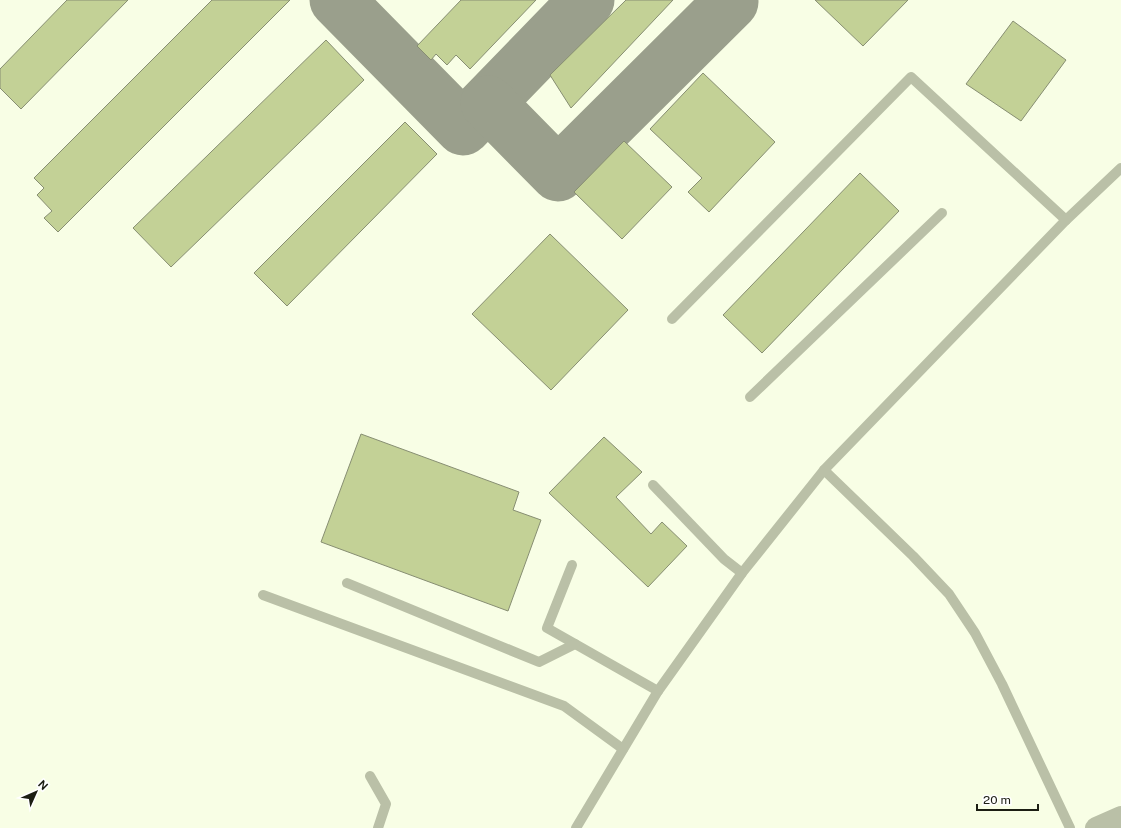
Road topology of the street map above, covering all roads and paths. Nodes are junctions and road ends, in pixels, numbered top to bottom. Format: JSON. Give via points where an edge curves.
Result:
{"nodes":[{"id":1,"x":1121,"y":168,"type":"edge"},
{"id":2,"x":942,"y":213,"type":"dead end"},
{"id":3,"x":1066,"y":220,"type":"junction"},
{"id":4,"x":672,"y":319,"type":"dead end"},
{"id":5,"x":750,"y":397,"type":"dead end"},
{"id":6,"x":824,"y":470,"type":"junction"},
{"id":7,"x":653,"y":485,"type":"dead end"},
{"id":8,"x":572,"y":565,"type":"dead end"},
{"id":9,"x":742,"y":573,"type":"junction"},
{"id":10,"x":347,"y":583,"type":"dead end"},
{"id":11,"x":263,"y":595,"type":"dead end"},
{"id":12,"x":575,"y":644,"type":"junction"},
{"id":13,"x":658,"y":691,"type":"junction"},
{"id":14,"x":623,"y":749,"type":"junction"},
{"id":15,"x":370,"y":776,"type":"dead end"},
{"id":16,"x":1121,"y":817,"type":"edge"},
{"id":17,"x":378,"y":828,"type":"edge"},
{"id":18,"x":576,"y":828,"type":"edge"},
{"id":19,"x":1070,"y":828,"type":"edge"},
{"id":20,"x":1096,"y":828,"type":"edge"}],
"edges":[{"from":1,"to":3,"type":"lane"},
{"from":2,"to":5,"type":"lane"},
{"from":3,"to":4,"type":"lane","via":[[911,77]]},
{"from":3,"to":6,"type":"lane"},
{"from":6,"to":9,"type":"lane"},
{"from":6,"to":19,"type":"lane","via":[[913,556],[953,601],[975,633]]},
{"from":7,"to":9,"type":"lane"},
{"from":8,"to":12,"type":"lane","via":[[547,628]]},
{"from":9,"to":13,"type":"lane"},
{"from":10,"to":12,"type":"lane","via":[[539,662]]},
{"from":11,"to":14,"type":"lane","via":[[564,706]]},
{"from":12,"to":13,"type":"lane"},
{"from":13,"to":14,"type":"lane"},
{"from":14,"to":18,"type":"lane"},
{"from":15,"to":17,"type":"lane","via":[[386,804]]},
{"from":16,"to":20,"type":"street"}]}
